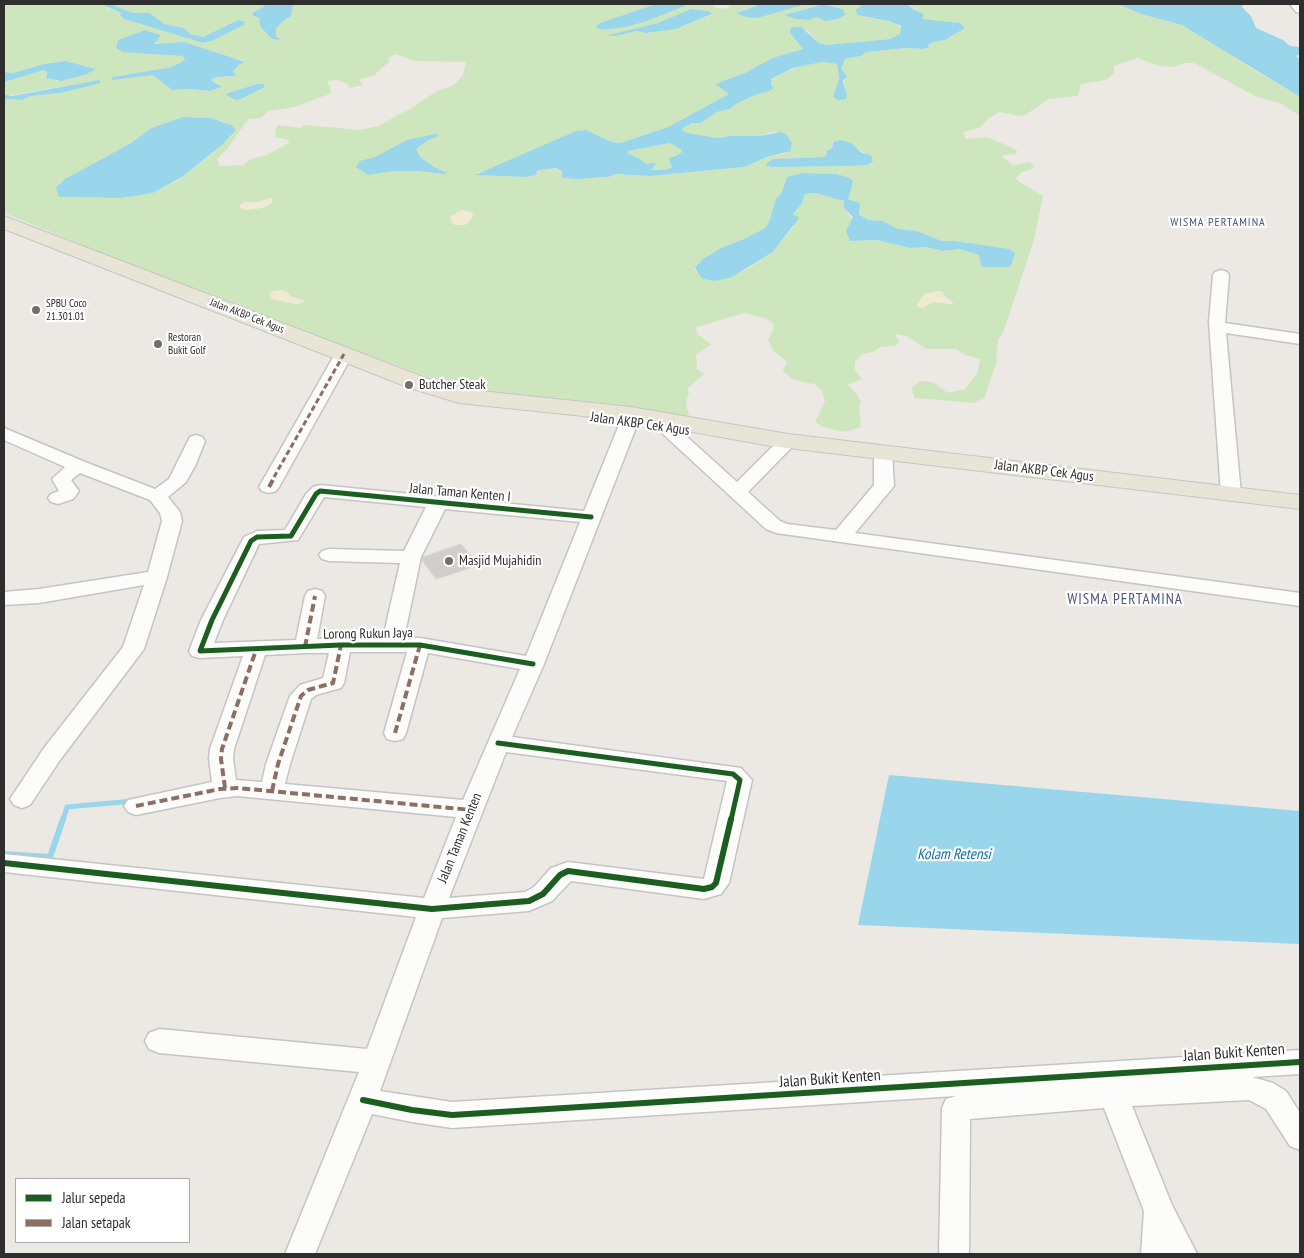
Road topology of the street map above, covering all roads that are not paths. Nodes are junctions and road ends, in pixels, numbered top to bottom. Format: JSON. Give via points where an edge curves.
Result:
{"nodes":[{"id":1,"x":1296,"y":4,"type":"edge"},
{"id":2,"x":1300,"y":10,"type":"edge"},
{"id":3,"x":4,"y":222,"type":"edge"},
{"id":4,"x":1221,"y":275,"type":"dead end"},
{"id":5,"x":1218,"y":327,"type":"junction"},
{"id":6,"x":1300,"y":339,"type":"edge"},
{"id":7,"x":344,"y":354,"type":"junction"},
{"id":8,"x":493,"y":399,"type":"junction"},
{"id":9,"x":628,"y":425,"type":"junction"},
{"id":10,"x":669,"y":430,"type":"junction"},
{"id":11,"x":4,"y":433,"type":"edge"},
{"id":12,"x":196,"y":441,"type":"dead end"},
{"id":13,"x":788,"y":441,"type":"junction"},
{"id":14,"x":883,"y":453,"type":"junction"},
{"id":15,"x":78,"y":466,"type":"junction"},
{"id":16,"x":269,"y":487,"type":"dead end"},
{"id":17,"x":738,"y":493,"type":"junction"},
{"id":18,"x":1231,"y":494,"type":"junction"},
{"id":19,"x":157,"y":496,"type":"junction"},
{"id":20,"x":58,"y":498,"type":"dead end"},
{"id":21,"x":438,"y":502,"type":"junction"},
{"id":22,"x":1300,"y":502,"type":"edge"},
{"id":23,"x":591,"y":517,"type":"junction"},
{"id":24,"x":841,"y":537,"type":"junction"},
{"id":25,"x":329,"y":556,"type":"dead end"},
{"id":26,"x":411,"y":557,"type":"junction"},
{"id":27,"x":157,"y":577,"type":"junction"},
{"id":28,"x":315,"y":596,"type":"dead end"},
{"id":29,"x":4,"y":598,"type":"edge"},
{"id":30,"x":1300,"y":600,"type":"edge"},
{"id":31,"x":341,"y":645,"type":"junction"},
{"id":32,"x":392,"y":645,"type":"junction"},
{"id":33,"x":420,"y":645,"type":"junction"},
{"id":34,"x":305,"y":647,"type":"junction"},
{"id":35,"x":256,"y":650,"type":"junction"},
{"id":36,"x":201,"y":652,"type":"joint"},
{"id":37,"x":533,"y":664,"type":"junction"},
{"id":38,"x":395,"y":733,"type":"dead end"},
{"id":39,"x":498,"y":743,"type":"junction"},
{"id":40,"x":225,"y":787,"type":"junction"},
{"id":41,"x":272,"y":791,"type":"junction"},
{"id":42,"x":22,"y":799,"type":"dead end"},
{"id":43,"x":136,"y":806,"type":"dead end"},
{"id":44,"x":472,"y":810,"type":"junction"},
{"id":45,"x":4,"y":863,"type":"edge"},
{"id":46,"x":432,"y":908,"type":"junction"},
{"id":47,"x":159,"y":1041,"type":"dead end"},
{"id":48,"x":375,"y":1062,"type":"junction"},
{"id":49,"x":1300,"y":1062,"type":"edge"},
{"id":50,"x":1110,"y":1085,"type":"junction"},
{"id":51,"x":363,"y":1100,"type":"junction"},
{"id":52,"x":1300,"y":1138,"type":"edge"},
{"id":53,"x":1159,"y":1211,"type":"junction"},
{"id":54,"x":300,"y":1254,"type":"edge"},
{"id":55,"x":954,"y":1254,"type":"edge"},
{"id":56,"x":1156,"y":1254,"type":"edge"},
{"id":57,"x":1182,"y":1254,"type":"edge"}],
"edges":[{"from":1,"to":2,"type":"street"},
{"from":3,"to":7,"type":"main road","name":"Jalan AKBP Cek Agus"},
{"from":4,"to":5,"type":"street"},
{"from":5,"to":6,"type":"street"},
{"from":5,"to":18,"type":"street"},
{"from":7,"to":8,"type":"main road","name":"Jalan AKBP Cek Agus","via":[[451,393]]},
{"from":7,"to":16,"type":"street"},
{"from":8,"to":9,"type":"main road","name":"Jalan AKBP Cek Agus"},
{"from":8,"to":13,"type":"main road","name":"Jalan AKBP Cek Agus","via":[[631,414]]},
{"from":9,"to":10,"type":"main road","name":"Jalan AKBP Cek Agus"},
{"from":9,"to":23,"type":"street","name":"Jalan Taman Kenten"},
{"from":10,"to":13,"type":"main road","name":"Jalan AKBP Cek Agus"},
{"from":10,"to":17,"type":"street"},
{"from":11,"to":15,"type":"street"},
{"from":12,"to":19,"type":"street","via":[[177,482]]},
{"from":13,"to":14,"type":"main road","name":"Jalan AKBP Cek Agus"},
{"from":13,"to":17,"type":"street"},
{"from":14,"to":18,"type":"main road","name":"Jalan AKBP Cek Agus"},
{"from":14,"to":24,"type":"street","via":[[884,486]]},
{"from":15,"to":19,"type":"street"},
{"from":15,"to":20,"type":"street","via":[[61,479],[69,491]]},
{"from":17,"to":24,"type":"street","via":[[777,527]]},
{"from":18,"to":22,"type":"main road","name":"Jalan AKBP Cek Agus"},
{"from":19,"to":27,"type":"street","via":[[170,512],[172,521]]},
{"from":21,"to":23,"type":"street","name":"Jalan Taman Kenten I"},
{"from":21,"to":26,"type":"street"},
{"from":21,"to":36,"type":"street","name":"Jalan Taman Kenten I","via":[[326,492],[316,494],[291,536],[257,537],[251,541],[212,620]]},
{"from":23,"to":37,"type":"street","name":"Jalan Taman Kenten"},
{"from":24,"to":30,"type":"street"},
{"from":25,"to":26,"type":"street"},
{"from":26,"to":32,"type":"street"},
{"from":27,"to":29,"type":"street","via":[[39,596]]},
{"from":27,"to":42,"type":"street","via":[[133,649],[52,754]]},
{"from":28,"to":34,"type":"street"},
{"from":31,"to":32,"type":"street","name":"Lorong Rukun Jaya"},
{"from":31,"to":34,"type":"street","name":"Lorong Rukun Jaya"},
{"from":31,"to":41,"type":"street","via":[[333,683],[308,690],[301,696]]},
{"from":32,"to":33,"type":"street","name":"Lorong Rukun Jaya"},
{"from":33,"to":37,"type":"street","name":"Lorong Rukun Jaya"},
{"from":33,"to":38,"type":"street"},
{"from":34,"to":35,"type":"street","name":"Lorong Rukun Jaya"},
{"from":35,"to":36,"type":"street","name":"Lorong Rukun Jaya"},
{"from":35,"to":40,"type":"street","via":[[222,749]]},
{"from":37,"to":39,"type":"street","name":"Jalan Taman Kenten"},
{"from":39,"to":44,"type":"street","name":"Jalan Taman Kenten"},
{"from":39,"to":46,"type":"street","via":[[733,774],[740,780],[718,880],[704,889],[568,871],[543,894],[529,901]]},
{"from":40,"to":41,"type":"street"},
{"from":40,"to":43,"type":"street"},
{"from":41,"to":44,"type":"street"},
{"from":44,"to":46,"type":"street","name":"Jalan Taman Kenten"},
{"from":45,"to":46,"type":"street"},
{"from":46,"to":48,"type":"street","name":"Jalan Taman Kenten"},
{"from":47,"to":48,"type":"street"},
{"from":48,"to":51,"type":"street","name":"Jalan Taman Kenten"},
{"from":49,"to":50,"type":"street","name":"Jalan Bukit Kenten"},
{"from":50,"to":51,"type":"street","name":"Jalan Bukit Kenten","via":[[452,1115]]},
{"from":50,"to":52,"type":"street","via":[[1249,1088],[1276,1100]]},
{"from":50,"to":53,"type":"street"},
{"from":50,"to":55,"type":"street","via":[[956,1108]]},
{"from":51,"to":54,"type":"street","name":"Jalan Taman Kenten"},
{"from":53,"to":56,"type":"street"},
{"from":53,"to":57,"type":"street"}]}
